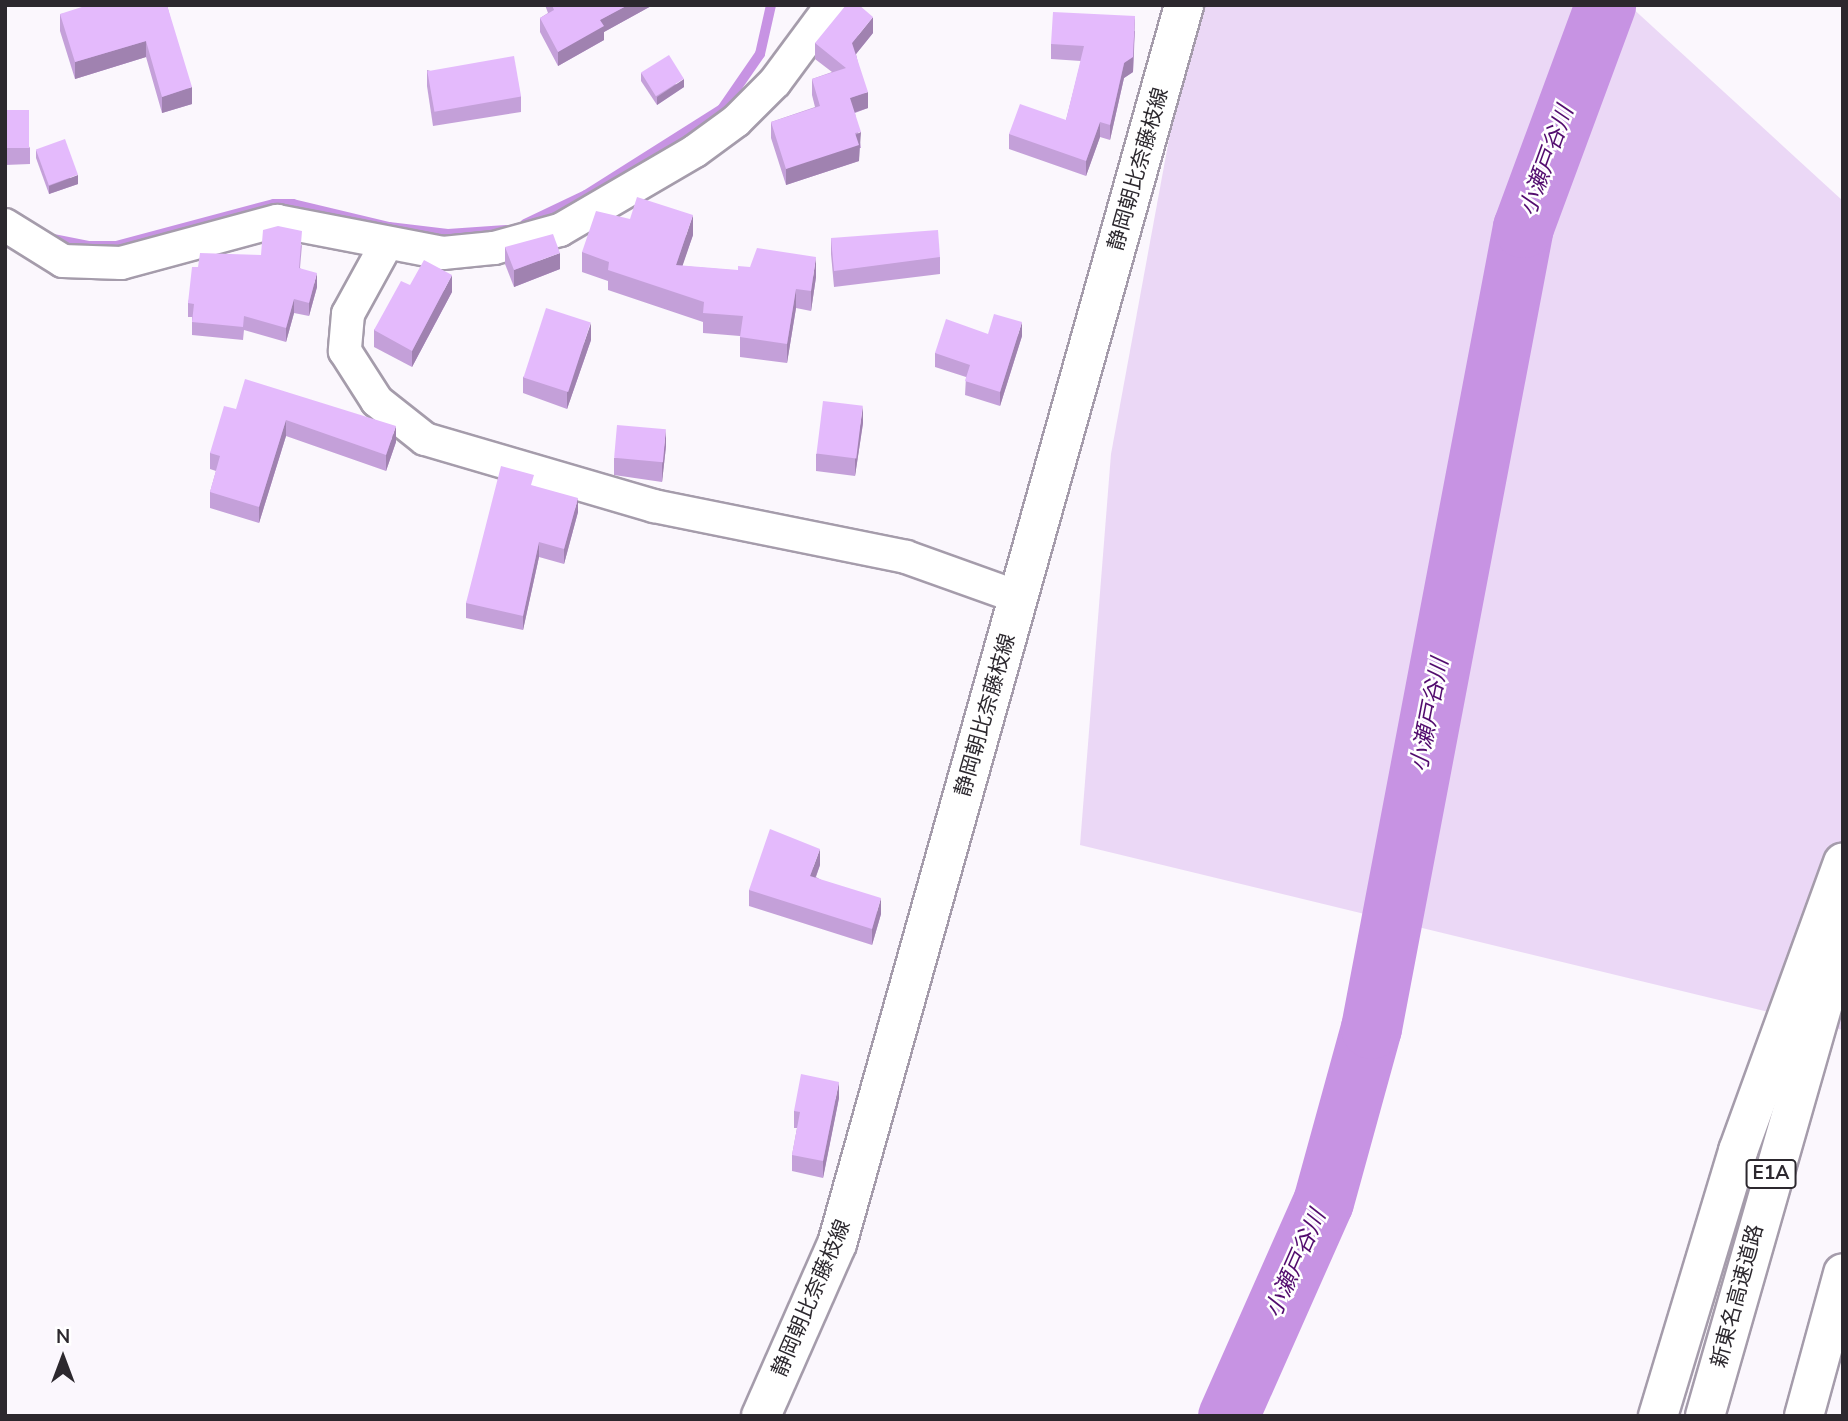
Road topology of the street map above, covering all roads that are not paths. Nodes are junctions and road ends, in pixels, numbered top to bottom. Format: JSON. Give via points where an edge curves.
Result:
{"nodes":[{"id":1,"x":832,"y":5,"type":"edge"},
{"id":2,"x":1184,"y":5,"type":"edge"},
{"id":3,"x":5,"y":225,"type":"edge"},
{"id":4,"x":387,"y":243,"type":"junction"},
{"id":5,"x":1018,"y":597,"type":"junction"},
{"id":6,"x":1843,"y":863,"type":"edge"},
{"id":7,"x":1843,"y":934,"type":"edge"},
{"id":8,"x":1843,"y":1273,"type":"edge"},
{"id":9,"x":761,"y":1416,"type":"edge"},
{"id":10,"x":1658,"y":1416,"type":"edge"},
{"id":11,"x":1705,"y":1416,"type":"edge"},
{"id":12,"x":1804,"y":1416,"type":"edge"}],
"edges":[{"from":1,"to":4,"type":"street","via":[[775,82],[736,121],[560,230],[494,248],[443,253]]},
{"from":2,"to":5,"type":"main road","name":"静岡朝比奈藤枝線"},
{"from":3,"to":4,"type":"street","via":[[62,261],[121,263],[277,221]]},
{"from":4,"to":5,"type":"street","via":[[348,314],[345,351],[377,401],[425,439],[654,506],[906,557]]},
{"from":5,"to":9,"type":"main road","name":"静岡朝比奈藤枝線","via":[[838,1244]]},
{"from":6,"to":10,"type":"main road","via":[[1738,1151]]},
{"from":7,"to":11,"type":"main road","name":"新東名高速道路","number":"E1A"},
{"from":8,"to":12,"type":"main road"}]}
